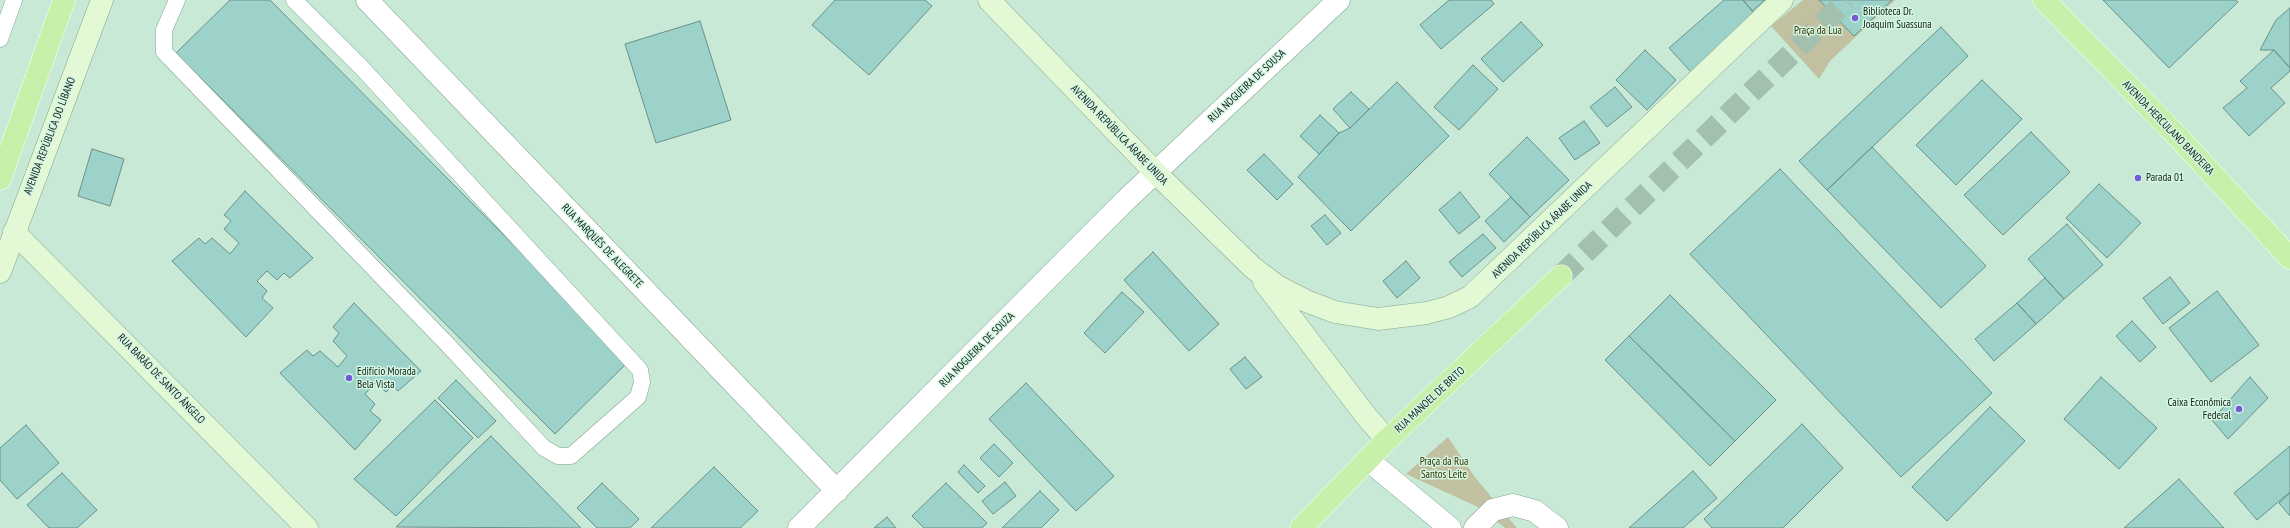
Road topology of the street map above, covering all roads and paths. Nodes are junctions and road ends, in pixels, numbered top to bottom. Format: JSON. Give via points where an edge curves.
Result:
{"nodes":[{"id":1,"x":14,"y":0,"type":"edge"},
{"id":2,"x":64,"y":0,"type":"edge"},
{"id":3,"x":102,"y":0,"type":"edge"},
{"id":4,"x":177,"y":0,"type":"edge"},
{"id":5,"x":294,"y":0,"type":"edge"},
{"id":6,"x":367,"y":0,"type":"edge"},
{"id":7,"x":989,"y":0,"type":"edge"},
{"id":8,"x":1339,"y":0,"type":"edge"},
{"id":9,"x":1782,"y":0,"type":"edge"},
{"id":10,"x":2044,"y":0,"type":"edge"},
{"id":11,"x":0,"y":39,"type":"edge"},
{"id":12,"x":1155,"y":172,"type":"junction"},
{"id":13,"x":0,"y":179,"type":"edge"},
{"id":14,"x":14,"y":232,"type":"junction"},
{"id":15,"x":2290,"y":258,"type":"edge"},
{"id":16,"x":1252,"y":267,"type":"junction"},
{"id":17,"x":0,"y":272,"type":"edge"},
{"id":18,"x":1561,"y":276,"type":"tunnel mouth"},
{"id":19,"x":1387,"y":440,"type":"junction"},
{"id":20,"x":1368,"y":460,"type":"junction"},
{"id":21,"x":837,"y":491,"type":"junction"},
{"id":22,"x":307,"y":528,"type":"edge"},
{"id":23,"x":799,"y":528,"type":"edge"},
{"id":24,"x":1301,"y":528,"type":"edge"},
{"id":25,"x":1450,"y":528,"type":"edge"},
{"id":26,"x":1475,"y":528,"type":"edge"},
{"id":27,"x":1557,"y":528,"type":"edge"}],
"edges":[{"from":1,"to":11,"type":"lane"},
{"from":2,"to":13,"type":"main road"},
{"from":3,"to":14,"type":"street","name":"AVENIDA REPÚBLICA DO LÍBANO"},
{"from":4,"to":5,"type":"lane","via":[[164,30],[164,52],[447,344],[544,448],[558,456],[571,456],[638,397],[642,382],[640,370],[361,67]]},
{"from":6,"to":21,"type":"street","name":"RUA MARQUÊS DE ALEGRETE"},
{"from":7,"to":12,"type":"street","name":"AVENIDA REPÚBLICA ÁRABE UNIDA"},
{"from":8,"to":12,"type":"street","name":"RUA NOGUEIRA DE SOUSA"},
{"from":9,"to":16,"type":"street","name":"AVENIDA REPÚBLICA ÁRABE UNIDA","via":[[1470,297],[1427,314],[1378,319],[1356,316],[1306,301],[1278,286]]},
{"from":10,"to":15,"type":"main road","name":"AVENIDA HERCULANO BANDEIRA","via":[[2180,139]]},
{"from":12,"to":16,"type":"street","name":"AVENIDA REPÚBLICA ÁRABE UNIDA"},
{"from":12,"to":21,"type":"street","name":"RUA NOGUEIRA DE SOUZA"},
{"from":14,"to":17,"type":"street","name":"AVENIDA REPÚBLICA DO LÍBANO"},
{"from":14,"to":22,"type":"street","name":"RUA BARÃO DE SANTO ÂNGELO"},
{"from":16,"to":19,"type":"street","name":"AVENIDA REPÚBLICA ÁRABE UNIDA"},
{"from":18,"to":19,"type":"main road","name":"RUA MANOEL DE BRITO"},
{"from":19,"to":20,"type":"main road","name":"RUA MANOEL DE BRITO"},
{"from":20,"to":24,"type":"main road","name":"RUA MANOEL DE BRITO"},
{"from":20,"to":25,"type":"street"},
{"from":21,"to":23,"type":"street","name":"RUA NOGUEIRA DE SOUZA"},
{"from":26,"to":27,"type":"street","via":[[1493,510],[1513,505],[1535,511]]}]}
